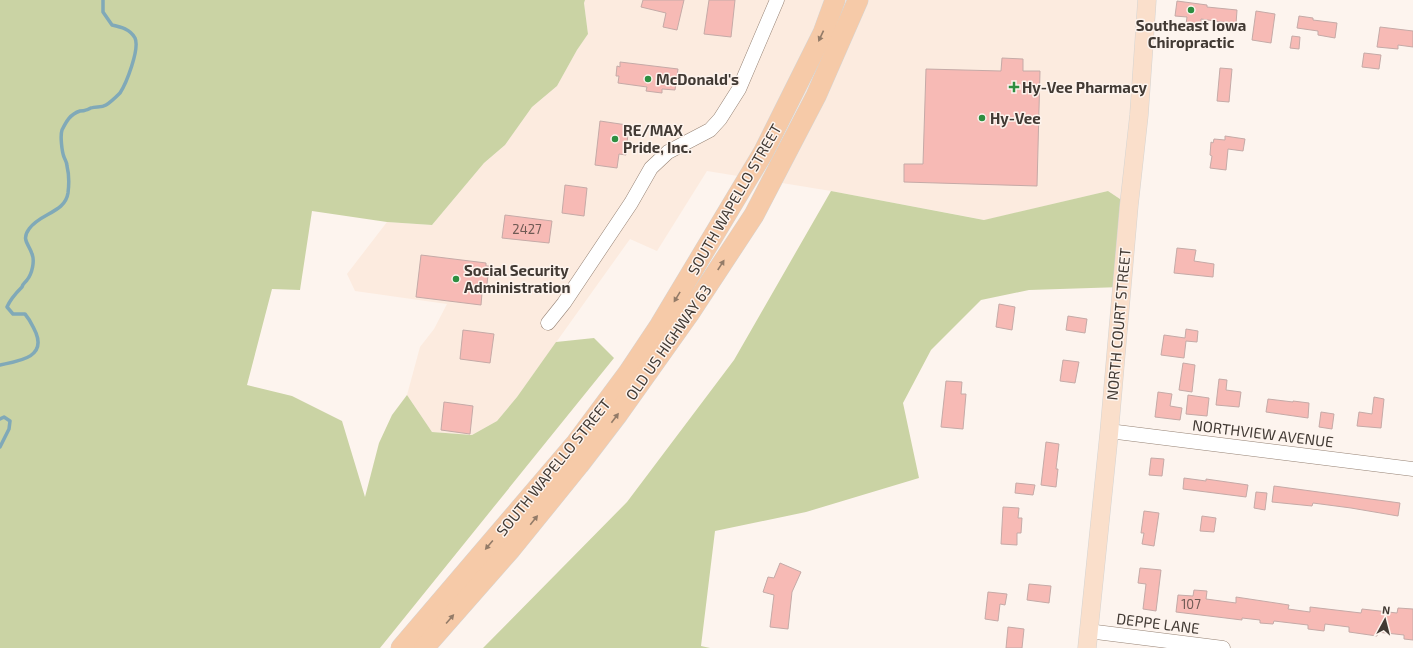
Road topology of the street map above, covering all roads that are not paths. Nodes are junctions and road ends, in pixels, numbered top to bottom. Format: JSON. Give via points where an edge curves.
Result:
{"nodes":[{"id":1,"x":777,"y":0,"type":"edge"},
{"id":2,"x":835,"y":0,"type":"edge"},
{"id":3,"x":858,"y":0,"type":"edge"},
{"id":4,"x":1147,"y":0,"type":"edge"},
{"id":5,"x":548,"y":323,"type":"dead end"},
{"id":6,"x":1109,"y":431,"type":"junction"},
{"id":7,"x":1413,"y":469,"type":"edge"},
{"id":8,"x":1087,"y":640,"type":"edge"},
{"id":9,"x":401,"y":648,"type":"edge"},
{"id":10,"x":424,"y":648,"type":"edge"},
{"id":11,"x":1223,"y":648,"type":"edge"}],
"edges":[{"from":1,"to":5,"type":"street","via":[[739,89],[720,119],[710,130],[668,152],[651,168],[626,210]]},
{"from":2,"to":9,"type":"highway","name":"SOUTH WAPELLO STREET","one_way":true,"via":[[823,33],[763,153],[656,332],[576,442]]},
{"from":10,"to":3,"type":"highway","name":"OLD US HIGHWAY 63","one_way":true,"via":[[511,549],[579,465],[689,314],[754,215],[816,96]]},
{"from":4,"to":6,"type":"main road","name":"NORTH COURT STREET"},
{"from":6,"to":7,"type":"street","name":"NORTHVIEW AVENUE"},
{"from":6,"to":8,"type":"main road","name":"NORTH COURT STREET"},
{"from":8,"to":11,"type":"street","name":"DEPPE LANE"}]}
